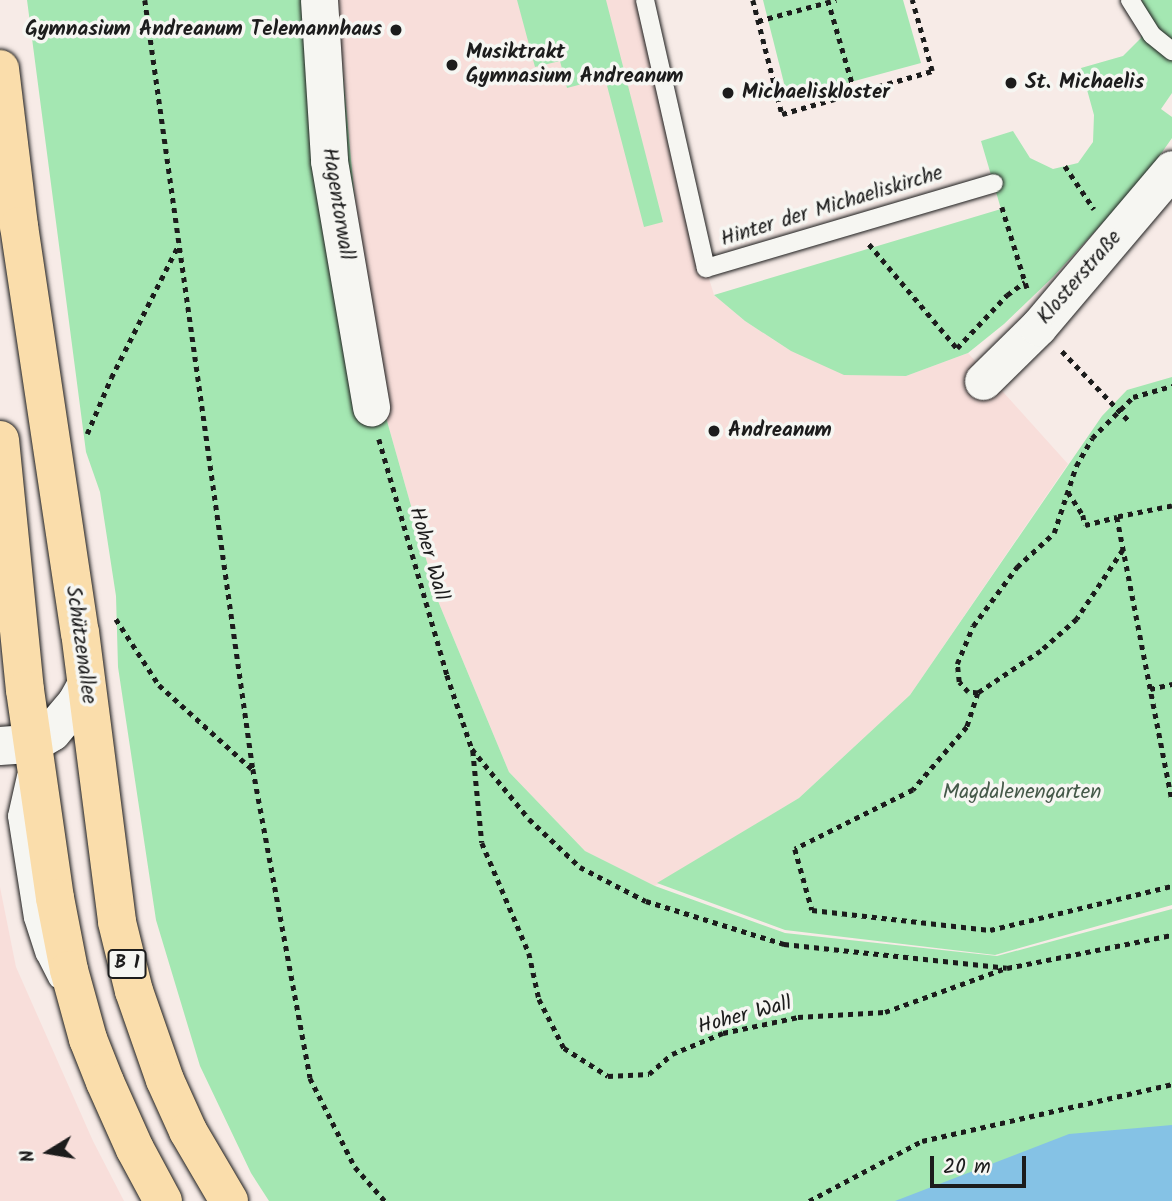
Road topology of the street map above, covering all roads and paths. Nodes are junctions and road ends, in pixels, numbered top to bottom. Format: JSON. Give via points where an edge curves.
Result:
{"nodes":[{"id":1,"x":145,"y":0,"type":"edge"},
{"id":2,"x":319,"y":0,"type":"edge"},
{"id":3,"x":645,"y":0,"type":"edge"},
{"id":4,"x":753,"y":0,"type":"edge"},
{"id":5,"x":836,"y":0,"type":"edge"},
{"id":6,"x":912,"y":0,"type":"edge"},
{"id":7,"x":1130,"y":0,"type":"edge"},
{"id":8,"x":829,"y":1,"type":"edge"},
{"id":9,"x":758,"y":21,"type":"junction"},
{"id":10,"x":1172,"y":51,"type":"edge"},
{"id":11,"x":0,"y":69,"type":"edge"},
{"id":12,"x":855,"y":93,"type":"junction"},
{"id":13,"x":1065,"y":166,"type":"dead end"},
{"id":14,"x":1172,"y":169,"type":"edge"},
{"id":15,"x":994,"y":183,"type":"joint"},
{"id":16,"x":853,"y":225,"type":"junction"},
{"id":17,"x":1120,"y":233,"type":"junction"},
{"id":18,"x":180,"y":243,"type":"junction"},
{"id":19,"x":1025,"y":282,"type":"junction"},
{"id":20,"x":1023,"y":292,"type":"dead end"},
{"id":21,"x":1038,"y":327,"type":"junction"},
{"id":22,"x":983,"y":381,"type":"dead end"},
{"id":23,"x":1172,"y":386,"type":"edge"},
{"id":24,"x":371,"y":407,"type":"joint"},
{"id":25,"x":1119,"y":411,"type":"junction"},
{"id":26,"x":1130,"y":422,"type":"dead end"},
{"id":27,"x":0,"y":440,"type":"edge"},
{"id":28,"x":84,"y":441,"type":"dead end"},
{"id":29,"x":1067,"y":491,"type":"junction"},
{"id":30,"x":1172,"y":506,"type":"edge"},
{"id":31,"x":1117,"y":517,"type":"junction"},
{"id":32,"x":1123,"y":550,"type":"junction"},
{"id":33,"x":5,"y":555,"type":"edge"},
{"id":34,"x":109,"y":609,"type":"dead end"},
{"id":35,"x":1172,"y":684,"type":"edge"},
{"id":36,"x":1150,"y":688,"type":"junction"},
{"id":37,"x":13,"y":689,"type":"edge"},
{"id":38,"x":978,"y":693,"type":"junction"},
{"id":39,"x":79,"y":730,"type":"junction"},
{"id":40,"x":16,"y":745,"type":"edge"},
{"id":41,"x":472,"y":749,"type":"junction"},
{"id":42,"x":253,"y":769,"type":"junction"},
{"id":43,"x":1172,"y":800,"type":"edge"},
{"id":44,"x":1172,"y":886,"type":"edge"},
{"id":45,"x":1172,"y":935,"type":"edge"},
{"id":46,"x":1007,"y":968,"type":"junction"},
{"id":47,"x":1172,"y":1084,"type":"edge"},
{"id":48,"x":163,"y":1201,"type":"edge"},
{"id":49,"x":229,"y":1201,"type":"edge"},
{"id":50,"x":385,"y":1201,"type":"edge"},
{"id":51,"x":809,"y":1201,"type":"edge"}],
"edges":[{"from":1,"to":18,"type":"path"},
{"from":2,"to":24,"type":"street","name":"Hagentorwall","via":[[328,161]]},
{"from":3,"to":16,"type":"lane","name":"Hinter der Michaeliskirche","via":[[706,268]]},
{"from":4,"to":9,"type":"path"},
{"from":5,"to":8,"type":"path"},
{"from":6,"to":12,"type":"path","via":[[932,71]]},
{"from":7,"to":10,"type":"lane","via":[[1152,35]]},
{"from":8,"to":9,"type":"path"},
{"from":8,"to":12,"type":"path"},
{"from":9,"to":12,"type":"path","via":[[782,114]]},
{"from":11,"to":39,"type":"main road","name":"Schützenallee","number":"B 1","via":[[86,686]]},
{"from":13,"to":17,"type":"path","via":[[1095,211]]},
{"from":14,"to":17,"type":"street","name":"Klosterstraße"},
{"from":15,"to":16,"type":"lane","name":"Hinter der Michaeliskirche"},
{"from":15,"to":19,"type":"path"},
{"from":16,"to":19,"type":"path","via":[[957,348]]},
{"from":17,"to":21,"type":"street","name":"Klosterstraße"},
{"from":18,"to":28,"type":"path"},
{"from":18,"to":42,"type":"path"},
{"from":19,"to":20,"type":"path","via":[[1028,288]]},
{"from":21,"to":22,"type":"street","name":"Klosterstraße"},
{"from":21,"to":25,"type":"path"},
{"from":23,"to":25,"type":"path","via":[[1133,397]]},
{"from":24,"to":41,"type":"path","name":"Hoher Wall"},
{"from":25,"to":26,"type":"path"},
{"from":25,"to":29,"type":"path","via":[[1092,438]]},
{"from":27,"to":33,"type":"main road"},
{"from":29,"to":31,"type":"path","via":[[1085,525]]},
{"from":29,"to":38,"type":"path","via":[[1054,533],[1017,567],[973,626],[957,664],[959,682],[968,692]]},
{"from":30,"to":31,"type":"path"},
{"from":31,"to":32,"type":"path"},
{"from":32,"to":36,"type":"path"},
{"from":32,"to":38,"type":"path","via":[[1077,619],[1041,651]]},
{"from":33,"to":37,"type":"main road"},
{"from":34,"to":42,"type":"path","via":[[159,684]]},
{"from":35,"to":36,"type":"path"},
{"from":36,"to":43,"type":"path"},
{"from":37,"to":39,"type":"main road"},
{"from":37,"to":40,"type":"main road"},
{"from":38,"to":44,"type":"path","via":[[967,727],[913,790],[795,849],[812,910],[990,930]]},
{"from":39,"to":40,"type":"main road","via":[[52,732]]},
{"from":39,"to":49,"type":"main road","name":"Schützenallee","number":"B 1","via":[[134,991],[177,1105]]},
{"from":40,"to":48,"type":"main road","via":[[88,1038],[120,1117]]},
{"from":41,"to":46,"type":"path","name":"Hoher Wall","via":[[529,819],[580,867],[646,901],[785,944]]},
{"from":41,"to":46,"type":"path","name":"Hoher Wall","via":[[482,843],[528,953],[539,999],[564,1048],[608,1076],[649,1074],[672,1054],[723,1033],[798,1017],[886,1012]]},
{"from":42,"to":50,"type":"path","via":[[310,1078],[355,1167]]},
{"from":45,"to":46,"type":"path","name":"Hoher Wall"},
{"from":47,"to":51,"type":"path","via":[[922,1141]]}]}
